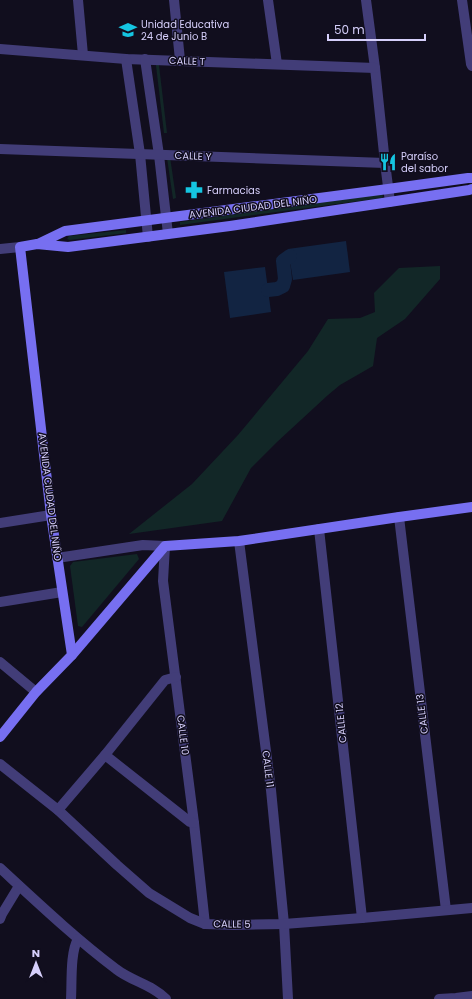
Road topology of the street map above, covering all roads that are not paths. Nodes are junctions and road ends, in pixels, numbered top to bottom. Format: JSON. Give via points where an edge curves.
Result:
{"nodes":[{"id":1,"x":78,"y":0,"type":"edge"},
{"id":2,"x":174,"y":0,"type":"edge"},
{"id":3,"x":268,"y":0,"type":"edge"},
{"id":4,"x":366,"y":0,"type":"edge"},
{"id":5,"x":462,"y":0,"type":"edge"},
{"id":6,"x":0,"y":49,"type":"edge"},
{"id":7,"x":83,"y":55,"type":"junction"},
{"id":8,"x":126,"y":59,"type":"junction"},
{"id":9,"x":145,"y":59,"type":"junction"},
{"id":10,"x":180,"y":60,"type":"junction"},
{"id":11,"x":277,"y":64,"type":"junction"},
{"id":12,"x":472,"y":66,"type":"edge"},
{"id":13,"x":375,"y":68,"type":"junction"},
{"id":14,"x":0,"y":149,"type":"edge"},
{"id":15,"x":140,"y":154,"type":"junction"},
{"id":16,"x":159,"y":154,"type":"junction"},
{"id":17,"x":385,"y":163,"type":"junction"},
{"id":18,"x":472,"y":178,"type":"edge"},
{"id":19,"x":388,"y":189,"type":"junction"},
{"id":20,"x":472,"y":189,"type":"edge"},
{"id":21,"x":390,"y":202,"type":"junction"},
{"id":22,"x":166,"y":218,"type":"junction"},
{"id":23,"x":146,"y":221,"type":"junction"},
{"id":24,"x":168,"y":234,"type":"junction"},
{"id":25,"x":148,"y":237,"type":"junction"},
{"id":26,"x":37,"y":244,"type":"junction"},
{"id":27,"x":20,"y":247,"type":"junction"},
{"id":28,"x":0,"y":249,"type":"edge"},
{"id":29,"x":472,"y":507,"type":"edge"},
{"id":30,"x":51,"y":515,"type":"junction"},
{"id":31,"x":399,"y":517,"type":"junction"},
{"id":32,"x":0,"y":523,"type":"edge"},
{"id":33,"x":319,"y":529,"type":"junction"},
{"id":34,"x":239,"y":541,"type":"junction"},
{"id":35,"x":165,"y":546,"type":"junction"},
{"id":36,"x":57,"y":558,"type":"junction"},
{"id":37,"x":62,"y":592,"type":"junction"},
{"id":38,"x":0,"y":602,"type":"edge"},
{"id":39,"x":72,"y":655,"type":"junction"},
{"id":40,"x":0,"y":662,"type":"edge"},
{"id":41,"x":176,"y":677,"type":"junction"},
{"id":42,"x":36,"y":692,"type":"junction"},
{"id":43,"x":0,"y":737,"type":"edge"},
{"id":44,"x":105,"y":755,"type":"junction"},
{"id":45,"x":0,"y":764,"type":"edge"},
{"id":46,"x":58,"y":810,"type":"junction"},
{"id":47,"x":194,"y":823,"type":"junction"},
{"id":48,"x":0,"y":868,"type":"edge"},
{"id":49,"x":19,"y":886,"type":"junction"},
{"id":50,"x":472,"y":908,"type":"edge"},
{"id":51,"x":446,"y":910,"type":"junction"},
{"id":52,"x":362,"y":918,"type":"junction"},
{"id":53,"x":0,"y":919,"type":"edge"},
{"id":54,"x":205,"y":924,"type":"junction"},
{"id":55,"x":284,"y":924,"type":"junction"},
{"id":56,"x":78,"y":939,"type":"junction"},
{"id":57,"x":472,"y":996,"type":"edge"},
{"id":58,"x":71,"y":999,"type":"edge"},
{"id":59,"x":166,"y":999,"type":"edge"},
{"id":60,"x":288,"y":999,"type":"edge"},
{"id":61,"x":439,"y":999,"type":"edge"},
{"id":62,"x":456,"y":999,"type":"edge"}],
"edges":[{"from":1,"to":7,"type":"street"},
{"from":2,"to":10,"type":"street"},
{"from":3,"to":11,"type":"street"},
{"from":4,"to":13,"type":"street"},
{"from":5,"to":12,"type":"street"},
{"from":6,"to":7,"type":"street","name":"CALLE T"},
{"from":7,"to":8,"type":"street","name":"CALLE T"},
{"from":8,"to":9,"type":"street","name":"CALLE T"},
{"from":8,"to":15,"type":"street"},
{"from":9,"to":10,"type":"street","name":"CALLE T"},
{"from":9,"to":16,"type":"street"},
{"from":10,"to":11,"type":"street","name":"CALLE T"},
{"from":11,"to":13,"type":"street","name":"CALLE T"},
{"from":13,"to":17,"type":"street"},
{"from":14,"to":15,"type":"street","name":"CALLE Y"},
{"from":15,"to":16,"type":"street","name":"CALLE Y"},
{"from":15,"to":23,"type":"street"},
{"from":16,"to":17,"type":"street","name":"CALLE Y"},
{"from":16,"to":22,"type":"street"},
{"from":17,"to":19,"type":"street"},
{"from":18,"to":19,"type":"main road","name":"AVENIDA CIUDAD DEL NIÑO"},
{"from":19,"to":21,"type":"street"},
{"from":19,"to":22,"type":"main road","name":"AVENIDA CIUDAD DEL NIÑO"},
{"from":20,"to":21,"type":"main road","name":"AVENIDA CIUDAD DEL NIÑO"},
{"from":21,"to":24,"type":"main road","name":"AVENIDA CIUDAD DEL NIÑO"},
{"from":22,"to":23,"type":"main road","name":"AVENIDA CIUDAD DEL NIÑO"},
{"from":22,"to":24,"type":"street"},
{"from":23,"to":25,"type":"street"},
{"from":23,"to":26,"type":"main road","name":"AVENIDA CIUDAD DEL NIÑO","via":[[66,231]]},
{"from":24,"to":25,"type":"main road","name":"AVENIDA CIUDAD DEL NIÑO"},
{"from":25,"to":26,"type":"main road","name":"AVENIDA CIUDAD DEL NIÑO","via":[[68,247]]},
{"from":26,"to":27,"type":"main road","name":"AVENIDA CIUDAD DEL NIÑO"},
{"from":27,"to":28,"type":"street"},
{"from":27,"to":30,"type":"main road","name":"AVENIDA CIUDAD DEL NIÑO"},
{"from":29,"to":31,"type":"main road"},
{"from":30,"to":32,"type":"street"},
{"from":30,"to":36,"type":"main road","name":"AVENIDA CIUDAD DEL NIÑO"},
{"from":31,"to":33,"type":"main road"},
{"from":31,"to":51,"type":"street","name":"CALLE 13"},
{"from":33,"to":34,"type":"main road"},
{"from":33,"to":52,"type":"street","name":"CALLE 12"},
{"from":34,"to":35,"type":"main road"},
{"from":34,"to":55,"type":"street","name":"CALLE 11","via":[[271,790]]},
{"from":35,"to":36,"type":"street","via":[[143,546]]},
{"from":35,"to":39,"type":"main road"},
{"from":35,"to":41,"type":"street","name":"CALLE 10","via":[[163,581]]},
{"from":36,"to":37,"type":"main road","name":"AVENIDA CIUDAD DEL NIÑO"},
{"from":37,"to":38,"type":"street"},
{"from":37,"to":39,"type":"main road","name":"AVENIDA CIUDAD DEL NIÑO"},
{"from":39,"to":42,"type":"main road"},
{"from":40,"to":42,"type":"street"},
{"from":41,"to":44,"type":"street","via":[[165,680]]},
{"from":41,"to":47,"type":"street","name":"CALLE 10"},
{"from":42,"to":43,"type":"main road"},
{"from":44,"to":46,"type":"street"},
{"from":44,"to":47,"type":"street"},
{"from":45,"to":46,"type":"street","name":"CALLE 5"},
{"from":46,"to":54,"type":"street","name":"CALLE 5","via":[[149,893],[190,918]]},
{"from":47,"to":54,"type":"street","name":"CALLE 10"},
{"from":48,"to":49,"type":"street"},
{"from":49,"to":53,"type":"street"},
{"from":49,"to":56,"type":"street"},
{"from":50,"to":51,"type":"street","name":"CALLE 5"},
{"from":51,"to":52,"type":"street","name":"CALLE 5"},
{"from":52,"to":55,"type":"street","name":"CALLE 5"},
{"from":54,"to":55,"type":"street","name":"CALLE 5"},
{"from":55,"to":60,"type":"street","name":"CALLE 11"},
{"from":56,"to":58,"type":"street","via":[[73,952]]},
{"from":56,"to":59,"type":"street","via":[[118,971],[160,993]]},
{"from":57,"to":62,"type":"street"},
{"from":61,"to":62,"type":"street"}]}
